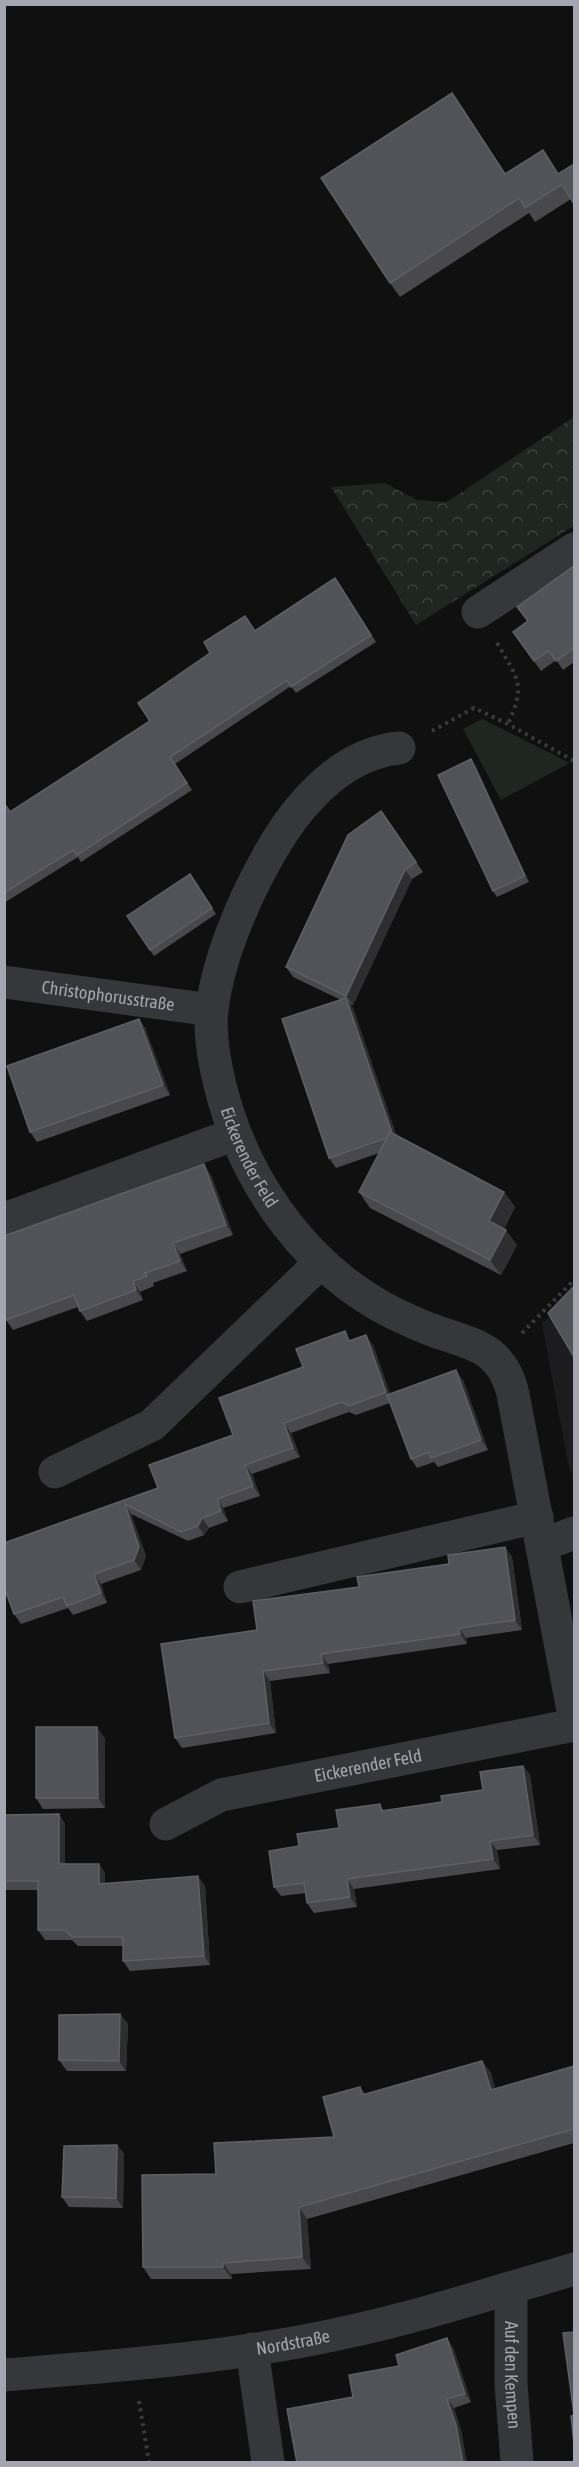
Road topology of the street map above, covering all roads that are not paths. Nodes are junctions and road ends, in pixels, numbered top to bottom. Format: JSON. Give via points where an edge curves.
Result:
{"nodes":[{"id":1,"x":574,"y":549,"type":"edge"},
{"id":2,"x":478,"y":612,"type":"road end"},
{"id":3,"x":399,"y":748,"type":"road end"},
{"id":4,"x":4,"y":982,"type":"edge"},
{"id":5,"x":212,"y":1010,"type":"junction"},
{"id":6,"x":235,"y":1134,"type":"junction"},
{"id":7,"x":4,"y":1219,"type":"edge"},
{"id":8,"x":321,"y":1262,"type":"junction"},
{"id":9,"x":56,"y":1472,"type":"dead end"},
{"id":10,"x":540,"y":1531,"type":"junction"},
{"id":11,"x":574,"y":1533,"type":"edge"},
{"id":12,"x":240,"y":1587,"type":"dead end"},
{"id":13,"x":574,"y":1716,"type":"edge"},
{"id":14,"x":574,"y":1725,"type":"edge"},
{"id":15,"x":166,"y":1824,"type":"dead end"},
{"id":16,"x":574,"y":2269,"type":"edge"},
{"id":17,"x":511,"y":2288,"type":"junction"},
{"id":18,"x":252,"y":2349,"type":"junction"},
{"id":19,"x":4,"y":2375,"type":"edge"},
{"id":20,"x":268,"y":2463,"type":"edge"},
{"id":21,"x":517,"y":2463,"type":"edge"}],
"edges":[{"from":1,"to":2,"type":"street"},
{"from":3,"to":5,"type":"street","name":"Eickerender Feld","via":[[384,749],[344,768],[290,822],[265,861],[240,916],[218,978]]},
{"from":4,"to":5,"type":"street","name":"Christophorusstraße"},
{"from":5,"to":6,"type":"street","name":"Eickerender Feld","via":[[213,1053]]},
{"from":6,"to":7,"type":"street"},
{"from":6,"to":8,"type":"street","name":"Eickerender Feld","via":[[250,1169],[271,1202]]},
{"from":8,"to":9,"type":"street","via":[[152,1425]]},
{"from":8,"to":10,"type":"street","name":"Eickerender Feld","via":[[379,1305],[430,1329],[476,1344],[496,1358],[510,1383]]},
{"from":10,"to":11,"type":"street"},
{"from":10,"to":12,"type":"street"},
{"from":10,"to":13,"type":"street","name":"Eickerender Feld"},
{"from":14,"to":15,"type":"street","name":"Eickerender Feld","via":[[221,1795]]},
{"from":16,"to":17,"type":"street","name":"Nordstraße"},
{"from":17,"to":18,"type":"street","name":"Nordstraße","via":[[356,2330]]},
{"from":17,"to":21,"type":"street","name":"Auf den Kempen","via":[[511,2384]]},
{"from":18,"to":19,"type":"street","name":"Nordstraße"},
{"from":18,"to":20,"type":"street"}]}
